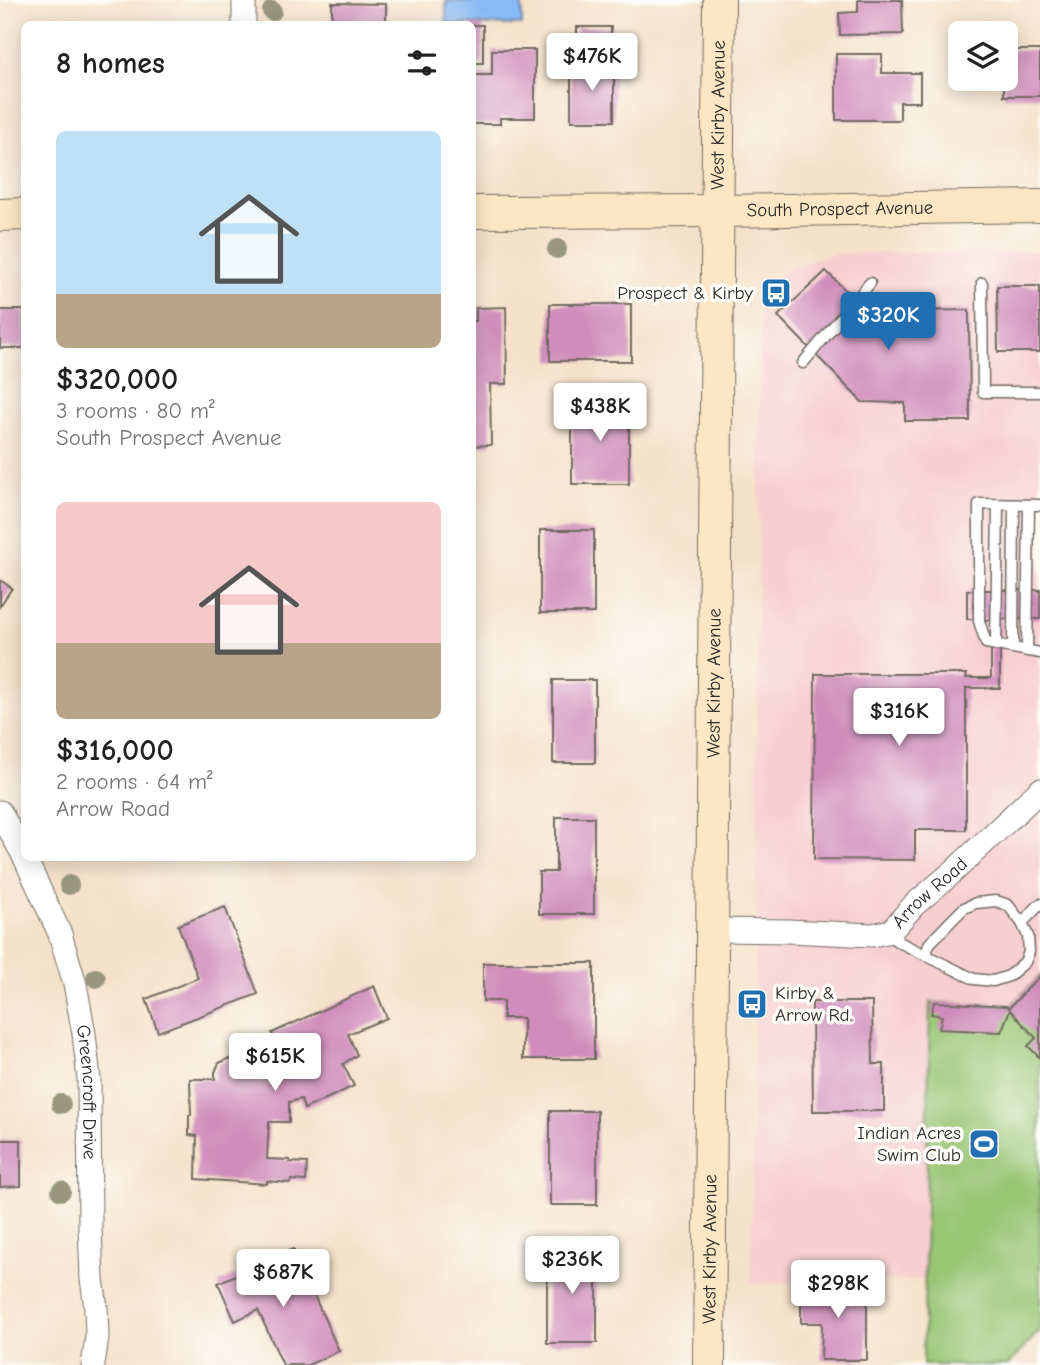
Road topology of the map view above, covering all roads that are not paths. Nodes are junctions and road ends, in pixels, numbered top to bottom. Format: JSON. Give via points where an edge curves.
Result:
{"nodes":[{"id":1,"x":244,"y":0,"type":"edge"},
{"id":2,"x":719,"y":0,"type":"edge"},
{"id":3,"x":244,"y":21,"type":"edge"},
{"id":4,"x":1040,"y":206,"type":"edge"},
{"id":5,"x":718,"y":211,"type":"junction"},
{"id":6,"x":476,"y":212,"type":"edge"},
{"id":7,"x":0,"y":215,"type":"edge"},
{"id":8,"x":21,"y":215,"type":"edge"},
{"id":9,"x":870,"y":283,"type":"dead end"},
{"id":10,"x":982,"y":283,"type":"dead end"},
{"id":11,"x":803,"y":363,"type":"dead end"},
{"id":12,"x":1040,"y":392,"type":"edge"},
{"id":13,"x":998,"y":505,"type":"junction"},
{"id":14,"x":1014,"y":505,"type":"junction"},
{"id":15,"x":1035,"y":505,"type":"edge"},
{"id":16,"x":996,"y":645,"type":"junction"},
{"id":17,"x":1013,"y":648,"type":"junction"},
{"id":18,"x":1027,"y":651,"type":"junction"},
{"id":19,"x":1040,"y":653,"type":"edge"},
{"id":20,"x":1040,"y":790,"type":"edge"},
{"id":21,"x":0,"y":812,"type":"edge"},
{"id":22,"x":21,"y":850,"type":"edge"},
{"id":23,"x":27,"y":861,"type":"edge"},
{"id":24,"x":1040,"y":904,"type":"edge"},
{"id":25,"x":1022,"y":923,"type":"junction"},
{"id":26,"x":712,"y":930,"type":"junction"},
{"id":27,"x":886,"y":933,"type":"junction"},
{"id":28,"x":926,"y":955,"type":"junction"},
{"id":29,"x":97,"y":1337,"type":"junction"},
{"id":30,"x":93,"y":1365,"type":"edge"},
{"id":31,"x":112,"y":1365,"type":"edge"},
{"id":32,"x":709,"y":1365,"type":"edge"}],
"edges":[{"from":1,"to":3,"type":"street"},
{"from":2,"to":5,"type":"main road","name":"West Kirby Avenue"},
{"from":4,"to":5,"type":"main road","name":"South Prospect Avenue"},
{"from":5,"to":6,"type":"main road","name":"South Prospect Avenue"},
{"from":5,"to":26,"type":"main road","name":"West Kirby Avenue"},
{"from":7,"to":8,"type":"main road"},
{"from":9,"to":11,"type":"lane"},
{"from":10,"to":12,"type":"lane","via":[[983,392]]},
{"from":13,"to":14,"type":"lane"},
{"from":13,"to":16,"type":"lane"},
{"from":13,"to":16,"type":"lane","via":[[979,504],[979,621],[986,643]]},
{"from":14,"to":15,"type":"lane"},
{"from":14,"to":17,"type":"lane"},
{"from":15,"to":18,"type":"lane"},
{"from":16,"to":17,"type":"lane"},
{"from":17,"to":18,"type":"lane"},
{"from":18,"to":19,"type":"lane"},
{"from":20,"to":27,"type":"street","name":"Arrow Road"},
{"from":21,"to":22,"type":"street","name":"Greencroft Drive"},
{"from":23,"to":29,"type":"street","name":"Greencroft Drive","via":[[60,934],[84,1034]]},
{"from":24,"to":25,"type":"lane"},
{"from":25,"to":28,"type":"lane","via":[[1008,905],[976,903],[951,921],[929,944]]},
{"from":25,"to":28,"type":"lane","via":[[1029,953],[1009,976],[993,981],[974,979]]},
{"from":26,"to":27,"type":"street","name":"Arrow Road"},
{"from":26,"to":32,"type":"main road","name":"West Kirby Avenue"},
{"from":27,"to":28,"type":"lane"},
{"from":29,"to":30,"type":"street","name":"Greencroft Drive"},
{"from":29,"to":31,"type":"street","name":"Greencroft Drive"}]}
